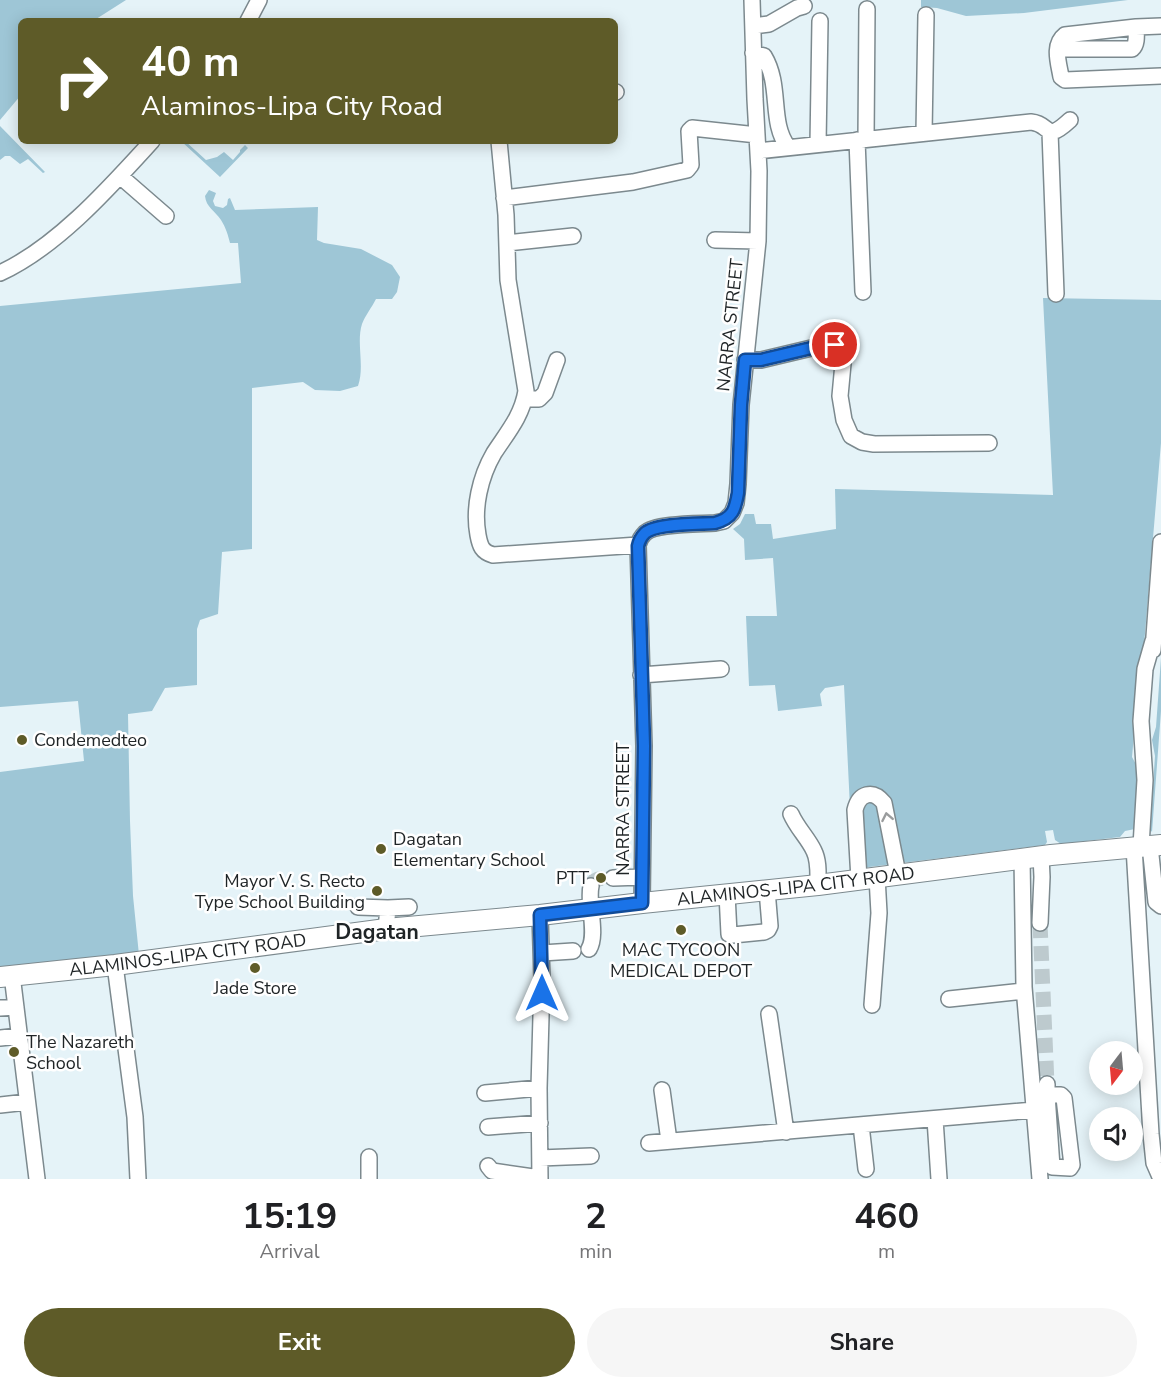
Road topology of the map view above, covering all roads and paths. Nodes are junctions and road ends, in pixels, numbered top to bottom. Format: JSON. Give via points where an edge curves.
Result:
{"nodes":[{"id":1,"x":259,"y":0,"type":"edge"},
{"id":2,"x":752,"y":0,"type":"edge"},
{"id":3,"x":804,"y":6,"type":"dead end"},
{"id":4,"x":867,"y":9,"type":"dead end"},
{"id":5,"x":926,"y":15,"type":"dead end"},
{"id":6,"x":250,"y":18,"type":"edge"},
{"id":7,"x":820,"y":21,"type":"dead end"},
{"id":8,"x":753,"y":26,"type":"junction"},
{"id":9,"x":1161,"y":26,"type":"edge"},
{"id":10,"x":1136,"y":27,"type":"junction"},
{"id":11,"x":1058,"y":49,"type":"junction"},
{"id":12,"x":753,"y":53,"type":"junction"},
{"id":13,"x":1161,"y":76,"type":"edge"},
{"id":14,"x":1070,"y":120,"type":"dead end"},
{"id":15,"x":1050,"y":132,"type":"junction"},
{"id":16,"x":924,"y":133,"type":"junction"},
{"id":17,"x":756,"y":135,"type":"junction"},
{"id":18,"x":861,"y":139,"type":"junction"},
{"id":19,"x":149,"y":144,"type":"edge"},
{"id":20,"x":499,"y":144,"type":"edge"},
{"id":21,"x":818,"y":144,"type":"junction"},
{"id":22,"x":788,"y":147,"type":"junction"},
{"id":23,"x":758,"y":151,"type":"junction"},
{"id":24,"x":120,"y":176,"type":"junction"},
{"id":25,"x":504,"y":198,"type":"junction"},
{"id":26,"x":166,"y":216,"type":"dead end"},
{"id":27,"x":573,"y":236,"type":"dead end"},
{"id":28,"x":715,"y":240,"type":"dead end"},
{"id":29,"x":758,"y":242,"type":"junction"},
{"id":30,"x":507,"y":243,"type":"junction"},
{"id":31,"x":0,"y":273,"type":"edge"},
{"id":32,"x":863,"y":292,"type":"dead end"},
{"id":33,"x":1056,"y":294,"type":"dead end"},
{"id":34,"x":557,"y":360,"type":"dead end"},
{"id":35,"x":745,"y":360,"type":"junction"},
{"id":36,"x":525,"y":399,"type":"junction"},
{"id":37,"x":989,"y":443,"type":"dead end"},
{"id":38,"x":1161,"y":542,"type":"edge"},
{"id":39,"x":638,"y":546,"type":"junction"},
{"id":40,"x":721,"y":669,"type":"dead end"},
{"id":41,"x":641,"y":675,"type":"junction"},
{"id":42,"x":791,"y":814,"type":"dead end"},
{"id":43,"x":1147,"y":846,"type":"edge"},
{"id":44,"x":1031,"y":857,"type":"junction"},
{"id":45,"x":898,"y":874,"type":"junction"},
{"id":46,"x":642,"y":877,"type":"junction"},
{"id":47,"x":613,"y":878,"type":"tunnel mouth"},
{"id":48,"x":868,"y":878,"type":"junction"},
{"id":49,"x":818,"y":885,"type":"junction"},
{"id":50,"x":591,"y":886,"type":"dead end"},
{"id":51,"x":767,"y":890,"type":"junction"},
{"id":52,"x":727,"y":894,"type":"junction"},
{"id":53,"x":642,"y":903,"type":"junction"},
{"id":54,"x":1161,"y":906,"type":"edge"},
{"id":55,"x":358,"y":907,"type":"dead end"},
{"id":56,"x":409,"y":907,"type":"dead end"},
{"id":57,"x":388,"y":908,"type":"junction"},
{"id":58,"x":592,"y":909,"type":"junction"},
{"id":59,"x":540,"y":915,"type":"junction"},
{"id":60,"x":1040,"y":923,"type":"tunnel mouth"},
{"id":61,"x":386,"y":929,"type":"junction"},
{"id":62,"x":589,"y":949,"type":"dead end"},
{"id":63,"x":573,"y":951,"type":"dead end"},
{"id":64,"x":542,"y":953,"type":"junction"},
{"id":65,"x":115,"y":965,"type":"junction"},
{"id":66,"x":6,"y":976,"type":"edge"},
{"id":67,"x":1024,"y":991,"type":"junction"},
{"id":68,"x":949,"y":999,"type":"dead end"},
{"id":69,"x":872,"y":1005,"type":"dead end"},
{"id":70,"x":16,"y":1007,"type":"junction"},
{"id":71,"x":0,"y":1008,"type":"edge"},
{"id":72,"x":769,"y":1014,"type":"dead end"},
{"id":73,"x":19,"y":1036,"type":"junction"},
{"id":74,"x":0,"y":1038,"type":"edge"},
{"id":75,"x":539,"y":1088,"type":"junction"},
{"id":76,"x":662,"y":1090,"type":"dead end"},
{"id":77,"x":485,"y":1093,"type":"dead end"},
{"id":78,"x":27,"y":1102,"type":"junction"},
{"id":79,"x":0,"y":1105,"type":"edge"},
{"id":80,"x":1034,"y":1110,"type":"junction"},
{"id":81,"x":934,"y":1119,"type":"junction"},
{"id":82,"x":540,"y":1123,"type":"junction"},
{"id":83,"x":861,"y":1125,"type":"junction"},
{"id":84,"x":488,"y":1127,"type":"dead end"},
{"id":85,"x":786,"y":1132,"type":"junction"},
{"id":86,"x":1156,"y":1134,"type":"edge"},
{"id":87,"x":669,"y":1141,"type":"junction"},
{"id":88,"x":649,"y":1143,"type":"dead end"},
{"id":89,"x":591,"y":1156,"type":"dead end"},
{"id":90,"x":369,"y":1157,"type":"dead end"},
{"id":91,"x":540,"y":1158,"type":"junction"},
{"id":92,"x":488,"y":1166,"type":"dead end"},
{"id":93,"x":866,"y":1169,"type":"dead end"},
{"id":94,"x":540,"y":1178,"type":"edge"},
{"id":95,"x":37,"y":1179,"type":"edge"},
{"id":96,"x":138,"y":1179,"type":"edge"},
{"id":97,"x":369,"y":1179,"type":"edge"},
{"id":98,"x":939,"y":1179,"type":"edge"},
{"id":99,"x":1041,"y":1179,"type":"edge"},
{"id":100,"x":1161,"y":1179,"type":"edge"}],
"edges":[{"from":1,"to":6,"type":"street"},
{"from":2,"to":8,"type":"street","name":"NARRA STREET"},
{"from":3,"to":8,"type":"street","via":[[769,24]]},
{"from":4,"to":18,"type":"street"},
{"from":5,"to":16,"type":"street"},
{"from":7,"to":21,"type":"street"},
{"from":8,"to":12,"type":"street","name":"NARRA STREET"},
{"from":9,"to":10,"type":"street"},
{"from":10,"to":11,"type":"street","via":[[1065,35]]},
{"from":10,"to":11,"type":"street","via":[[1136,44],[1132,49]]},
{"from":11,"to":13,"type":"street","via":[[1061,77],[1065,80]]},
{"from":12,"to":17,"type":"street","name":"NARRA STREET"},
{"from":12,"to":22,"type":"street","via":[[764,56],[771,70],[778,123]]},
{"from":14,"to":15,"type":"street"},
{"from":15,"to":16,"type":"street","via":[[1030,122]]},
{"from":15,"to":33,"type":"street"},
{"from":16,"to":18,"type":"street"},
{"from":17,"to":23,"type":"street","name":"NARRA STREET"},
{"from":17,"to":25,"type":"street","via":[[692,128],[691,165],[687,170],[633,182]]},
{"from":18,"to":21,"type":"street"},
{"from":18,"to":32,"type":"street"},
{"from":19,"to":24,"type":"street"},
{"from":20,"to":25,"type":"street"},
{"from":21,"to":22,"type":"street"},
{"from":22,"to":23,"type":"street"},
{"from":23,"to":29,"type":"street","name":"NARRA STREET"},
{"from":24,"to":26,"type":"street"},
{"from":24,"to":31,"type":"street","via":[[42,248]]},
{"from":25,"to":30,"type":"street"},
{"from":27,"to":30,"type":"street"},
{"from":28,"to":29,"type":"street"},
{"from":29,"to":35,"type":"street","name":"NARRA STREET"},
{"from":30,"to":36,"type":"street","via":[[508,280]]},
{"from":34,"to":36,"type":"street","via":[[545,393],[539,399]]},
{"from":35,"to":37,"type":"street","via":[[835,345],[844,353],[840,396],[851,436],[874,444]]},
{"from":35,"to":39,"type":"street","name":"NARRA STREET","via":[[738,493],[732,513],[715,523],[657,527],[644,534]]},
{"from":36,"to":39,"type":"street","via":[[487,467],[482,484],[476,522],[482,549],[493,555]]},
{"from":38,"to":43,"type":"street","via":[[1153,669],[1143,745]]},
{"from":39,"to":41,"type":"street","name":"NARRA STREET"},
{"from":40,"to":41,"type":"street"},
{"from":41,"to":46,"type":"street","name":"NARRA STREET"},
{"from":42,"to":49,"type":"street","via":[[814,852]]},
{"from":43,"to":44,"type":"main road","name":"ALAMINOS-LIPA CITY ROAD"},
{"from":43,"to":54,"type":"street","via":[[1156,902]]},
{"from":43,"to":86,"type":"street"},
{"from":44,"to":45,"type":"main road","name":"ALAMINOS-LIPA CITY ROAD"},
{"from":44,"to":60,"type":"street","via":[[1042,877]]},
{"from":44,"to":67,"type":"street"},
{"from":45,"to":48,"type":"main road","name":"ALAMINOS-LIPA CITY ROAD"},
{"from":45,"to":48,"type":"street","one_way":true,"via":[[884,803],[866,795],[857,802],[855,810]]},
{"from":46,"to":47,"type":"street"},
{"from":46,"to":53,"type":"street","name":"NARRA STREET"},
{"from":48,"to":49,"type":"main road","name":"ALAMINOS-LIPA CITY ROAD"},
{"from":48,"to":69,"type":"street","via":[[879,913]]},
{"from":49,"to":51,"type":"main road","name":"ALAMINOS-LIPA CITY ROAD"},
{"from":50,"to":58,"type":"street"},
{"from":51,"to":52,"type":"main road","name":"ALAMINOS-LIPA CITY ROAD"},
{"from":51,"to":52,"type":"street","via":[[771,926],[764,932],[729,934]]},
{"from":52,"to":53,"type":"main road","name":"ALAMINOS-LIPA CITY ROAD"},
{"from":53,"to":58,"type":"main road","name":"ALAMINOS-LIPA CITY ROAD"},
{"from":55,"to":57,"type":"street"},
{"from":56,"to":57,"type":"street"},
{"from":57,"to":61,"type":"street"},
{"from":58,"to":59,"type":"main road","name":"ALAMINOS-LIPA CITY ROAD"},
{"from":58,"to":62,"type":"street"},
{"from":59,"to":61,"type":"main road","name":"ALAMINOS-LIPA CITY ROAD"},
{"from":59,"to":64,"type":"street"},
{"from":61,"to":65,"type":"main road","name":"ALAMINOS-LIPA CITY ROAD"},
{"from":63,"to":64,"type":"street"},
{"from":64,"to":75,"type":"street"},
{"from":65,"to":66,"type":"main road","name":"ALAMINOS-LIPA CITY ROAD"},
{"from":65,"to":96,"type":"street","via":[[135,1117]]},
{"from":66,"to":70,"type":"street"},
{"from":67,"to":68,"type":"street"},
{"from":67,"to":80,"type":"street"},
{"from":70,"to":71,"type":"street"},
{"from":70,"to":73,"type":"street"},
{"from":72,"to":85,"type":"street"},
{"from":73,"to":74,"type":"street"},
{"from":73,"to":78,"type":"street"},
{"from":75,"to":77,"type":"street"},
{"from":75,"to":82,"type":"street"},
{"from":76,"to":87,"type":"street"},
{"from":78,"to":79,"type":"street"},
{"from":78,"to":95,"type":"street"},
{"from":80,"to":81,"type":"street"},
{"from":80,"to":99,"type":"street"},
{"from":81,"to":83,"type":"street"},
{"from":81,"to":98,"type":"street"},
{"from":82,"to":84,"type":"street"},
{"from":82,"to":91,"type":"street"},
{"from":83,"to":85,"type":"street"},
{"from":83,"to":93,"type":"street"},
{"from":85,"to":87,"type":"street"},
{"from":86,"to":100,"type":"street","via":[[1154,1163]]},
{"from":87,"to":88,"type":"street"},
{"from":89,"to":91,"type":"street"},
{"from":90,"to":97,"type":"street"},
{"from":91,"to":94,"type":"street"},
{"from":92,"to":94,"type":"street","via":[[492,1171]]}]}
